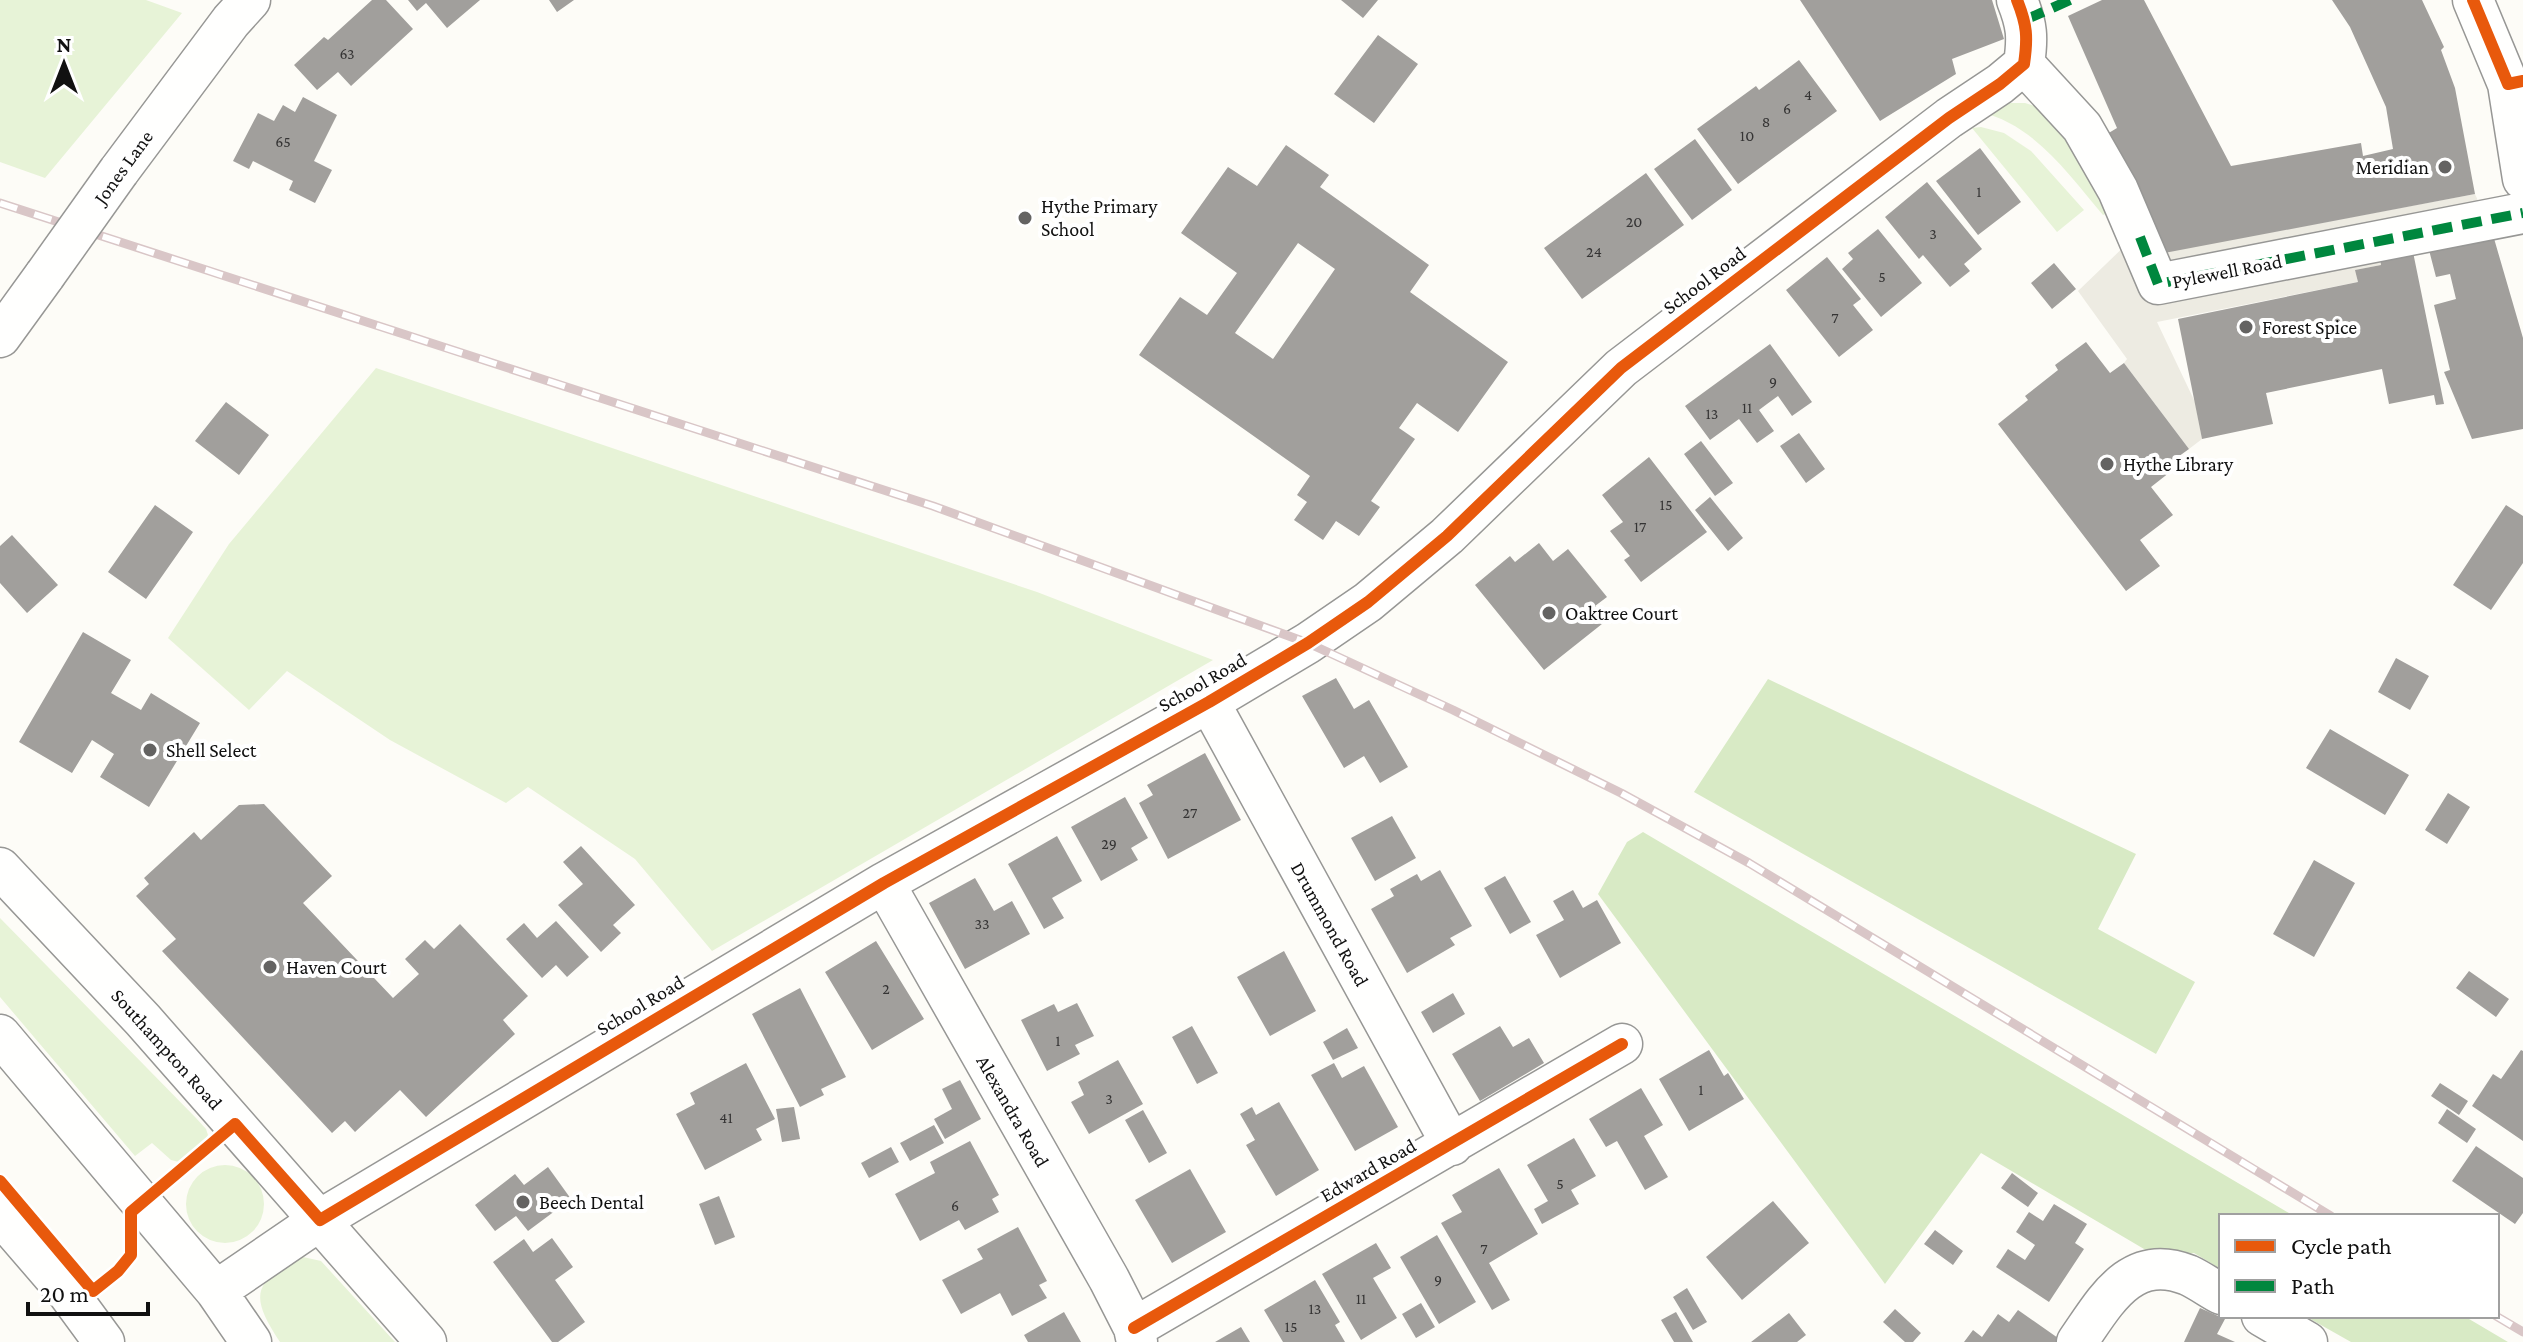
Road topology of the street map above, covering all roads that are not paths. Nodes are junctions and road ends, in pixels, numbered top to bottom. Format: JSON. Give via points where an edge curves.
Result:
{"nodes":[{"id":1,"x":250,"y":0,"type":"edge"},
{"id":2,"x":2017,"y":0,"type":"edge"},
{"id":3,"x":2473,"y":0,"type":"edge"},
{"id":4,"x":2024,"y":64,"type":"junction"},
{"id":5,"x":2516,"y":82,"type":"edge"},
{"id":6,"x":2523,"y":179,"type":"edge"},
{"id":7,"x":2523,"y":213,"type":"edge"},
{"id":8,"x":0,"y":337,"type":"edge"},
{"id":9,"x":1209,"y":702,"type":"junction"},
{"id":10,"x":0,"y":868,"type":"edge"},
{"id":11,"x":884,"y":883,"type":"junction"},
{"id":12,"x":0,"y":1035,"type":"edge"},
{"id":13,"x":1622,"y":1044,"type":"dead end"},
{"id":14,"x":1452,"y":1145,"type":"junction"},
{"id":15,"x":0,"y":1214,"type":"edge"},
{"id":16,"x":320,"y":1220,"type":"junction"},
{"id":17,"x":216,"y":1291,"type":"junction"},
{"id":18,"x":2219,"y":1293,"type":"edge"},
{"id":19,"x":2265,"y":1318,"type":"edge"},
{"id":20,"x":1135,"y":1335,"type":"edge"},
{"id":21,"x":104,"y":1342,"type":"edge"},
{"id":22,"x":251,"y":1342,"type":"edge"},
{"id":23,"x":426,"y":1342,"type":"edge"},
{"id":24,"x":2077,"y":1342,"type":"edge"},
{"id":25,"x":2307,"y":1342,"type":"edge"}],
"edges":[{"from":1,"to":8,"type":"street","name":"Jones Lane","bridge":true},
{"from":2,"to":4,"type":"street","via":[[2028,38]]},
{"from":3,"to":5,"type":"street"},
{"from":4,"to":7,"type":"street","name":"Pylewell Road","via":[[2082,127],[2118,190],[2158,284]]},
{"from":4,"to":9,"type":"street","name":"School Road","via":[[1621,368],[1457,527],[1368,602]]},
{"from":5,"to":6,"type":"street"},
{"from":9,"to":11,"type":"street","name":"School Road"},
{"from":9,"to":14,"type":"street","name":"Drummond Road"},
{"from":10,"to":16,"type":"street","name":"Southampton Road"},
{"from":11,"to":16,"type":"street","name":"School Road"},
{"from":11,"to":20,"type":"street","name":"Alexandra Road","via":[[1109,1279]]},
{"from":12,"to":17,"type":"street"},
{"from":13,"to":14,"type":"street","name":"Edward Road"},
{"from":14,"to":20,"type":"street","name":"Edward Road"},
{"from":15,"to":21,"type":"street"},
{"from":16,"to":17,"type":"street","name":"School Road"},
{"from":16,"to":23,"type":"street","name":"Southampton Road"},
{"from":17,"to":22,"type":"street"},
{"from":18,"to":24,"type":"street","via":[[2169,1271],[2133,1275],[2117,1287]]},
{"from":19,"to":25,"type":"street"}]}
